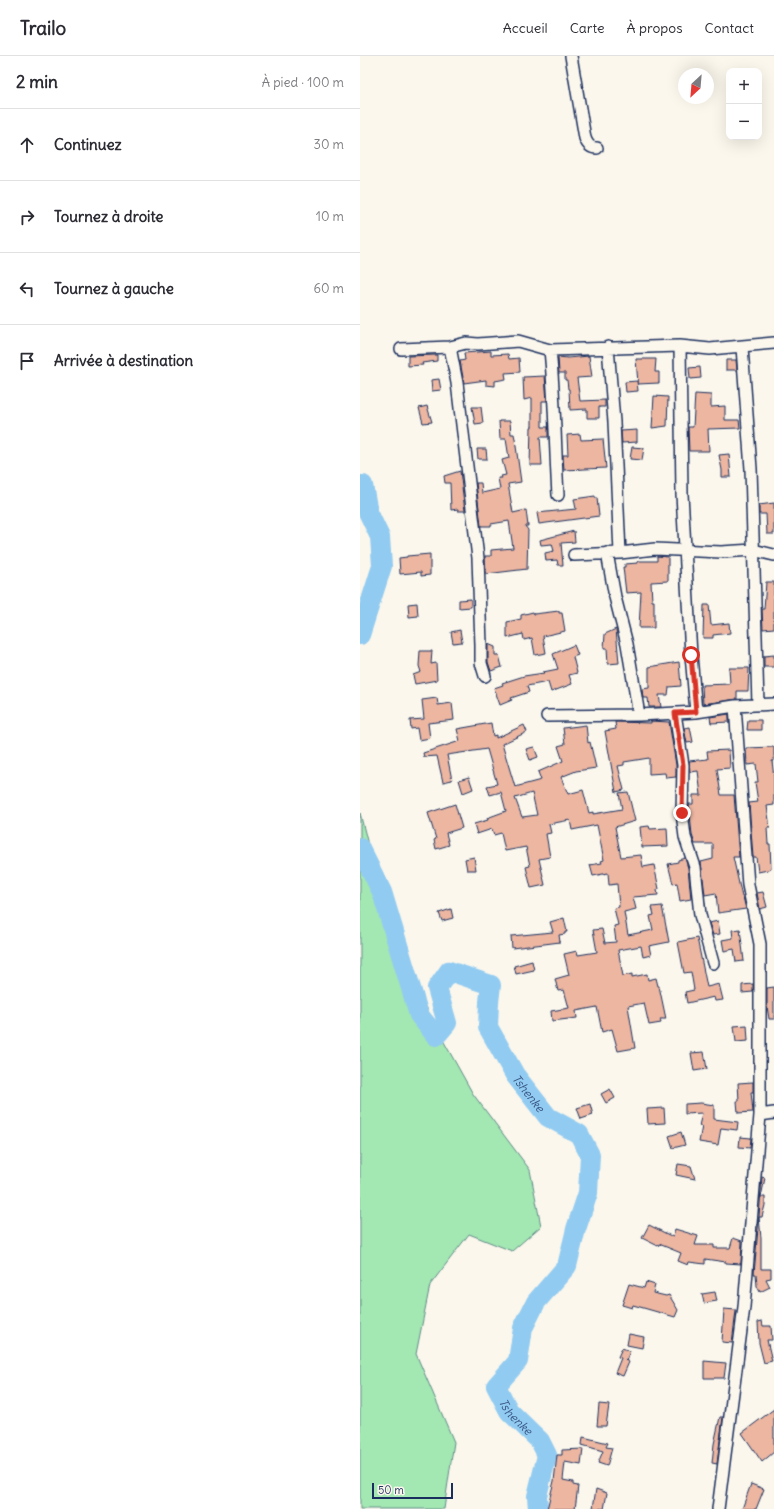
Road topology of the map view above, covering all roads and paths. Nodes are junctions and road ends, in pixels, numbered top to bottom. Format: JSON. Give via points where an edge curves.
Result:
{"nodes":[{"id":1,"x":571,"y":56,"type":"edge"},
{"id":2,"x":597,"y":148,"type":"dead end"},
{"id":3,"x":774,"y":343,"type":"edge"},
{"id":4,"x":680,"y":346,"type":"junction"},
{"id":5,"x":450,"y":347,"type":"junction"},
{"id":6,"x":608,"y":347,"type":"junction"},
{"id":7,"x":742,"y":347,"type":"junction"},
{"id":8,"x":401,"y":349,"type":"dead end"},
{"id":9,"x":550,"y":350,"type":"junction"},
{"id":10,"x":558,"y":495,"type":"dead end"},
{"id":11,"x":686,"y":550,"type":"junction"},
{"id":12,"x":753,"y":550,"type":"junction"},
{"id":13,"x":607,"y":553,"type":"junction"},
{"id":14,"x":620,"y":553,"type":"junction"},
{"id":15,"x":574,"y":555,"type":"dead end"},
{"id":16,"x":774,"y":555,"type":"edge"},
{"id":17,"x":485,"y":676,"type":"dead end"},
{"id":18,"x":758,"y":704,"type":"junction"},
{"id":19,"x":774,"y":704,"type":"edge"},
{"id":20,"x":735,"y":706,"type":"junction"},
{"id":21,"x":696,"y":712,"type":"junction"},
{"id":22,"x":675,"y":713,"type":"junction"},
{"id":23,"x":639,"y":715,"type":"junction"},
{"id":24,"x":547,"y":716,"type":"dead end"},
{"id":25,"x":713,"y":963,"type":"dead end"},
{"id":26,"x":774,"y":1113,"type":"edge"},
{"id":27,"x":760,"y":1115,"type":"junction"},
{"id":28,"x":718,"y":1509,"type":"edge"}],
"edges":[{"from":1,"to":2,"type":"street","via":[[585,138],[587,144]]},
{"from":3,"to":7,"type":"street"},
{"from":4,"to":6,"type":"street"},
{"from":4,"to":7,"type":"street","via":[[710,349]]},
{"from":4,"to":11,"type":"street","via":[[682,494]]},
{"from":5,"to":8,"type":"street"},
{"from":5,"to":9,"type":"street","via":[[466,343],[518,341]]},
{"from":5,"to":17,"type":"street","via":[[457,382],[478,558],[481,663]]},
{"from":6,"to":9,"type":"street"},
{"from":6,"to":14,"type":"street"},
{"from":7,"to":12,"type":"street","via":[[751,470]]},
{"from":9,"to":10,"type":"street","via":[[554,386]]},
{"from":11,"to":12,"type":"street"},
{"from":11,"to":14,"type":"street","via":[[655,548]]},
{"from":11,"to":21,"type":"street"},
{"from":12,"to":16,"type":"street"},
{"from":12,"to":18,"type":"street"},
{"from":13,"to":14,"type":"street"},
{"from":13,"to":15,"type":"street"},
{"from":13,"to":23,"type":"street"},
{"from":18,"to":19,"type":"street"},
{"from":18,"to":20,"type":"street"},
{"from":20,"to":21,"type":"street"},
{"from":20,"to":27,"type":"street","via":[[748,885],[760,944]]},
{"from":21,"to":22,"type":"street"},
{"from":22,"to":23,"type":"street"},
{"from":22,"to":25,"type":"street","via":[[683,765],[682,813],[685,837],[695,867],[700,915]]},
{"from":23,"to":24,"type":"street"},
{"from":26,"to":27,"type":"street"},
{"from":27,"to":28,"type":"street","via":[[744,1307]]}]}
